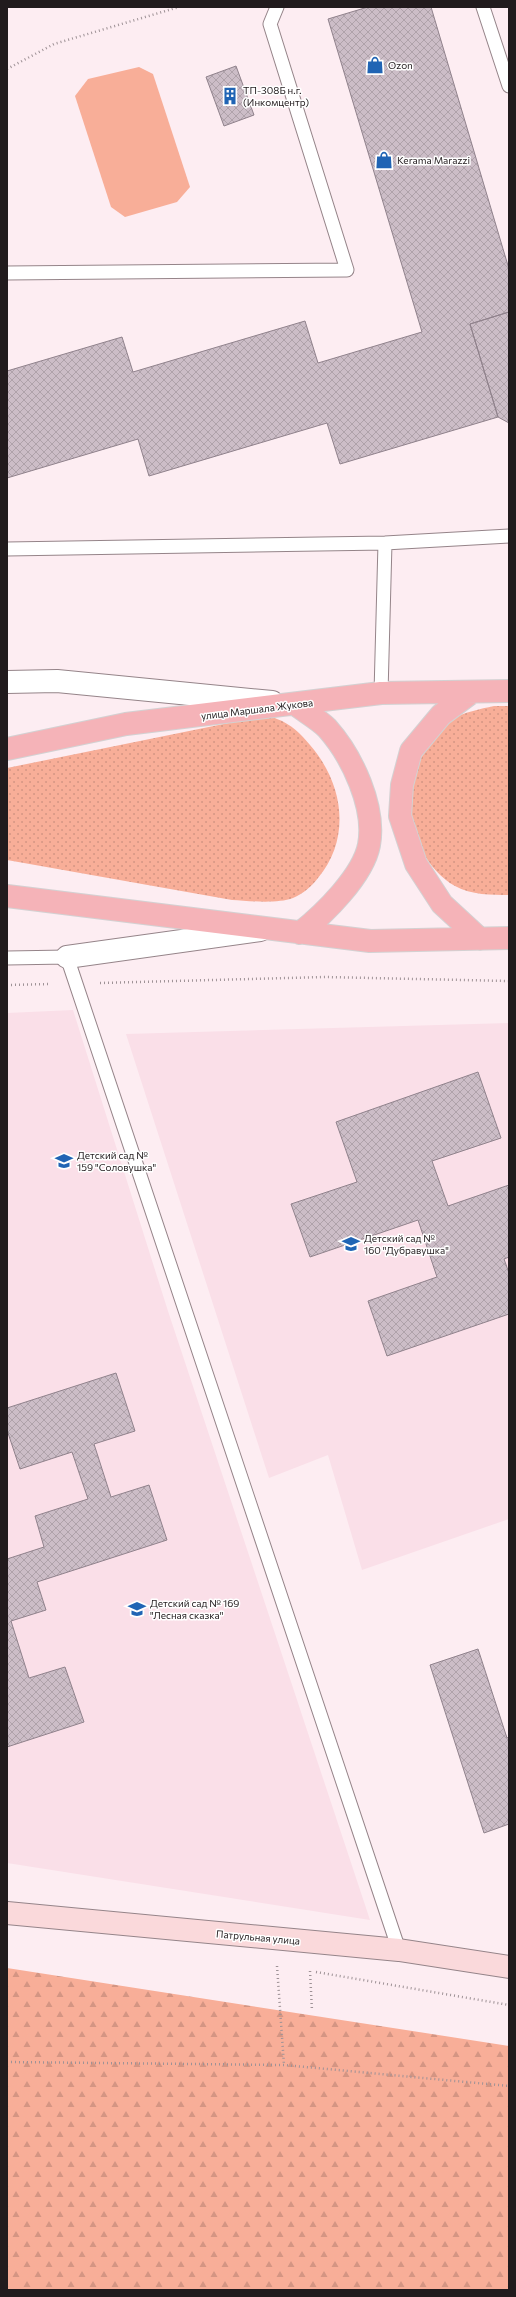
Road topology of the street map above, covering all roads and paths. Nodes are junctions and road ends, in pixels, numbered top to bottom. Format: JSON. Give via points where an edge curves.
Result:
{"nodes":[{"id":1,"x":179,"y":7,"type":"edge"},
{"id":2,"x":277,"y":7,"type":"edge"},
{"id":3,"x":483,"y":7,"type":"edge"},
{"id":4,"x":7,"y":69,"type":"edge"},
{"id":5,"x":509,"y":86,"type":"edge"},
{"id":6,"x":7,"y":273,"type":"edge"},
{"id":7,"x":509,"y":536,"type":"edge"},
{"id":8,"x":385,"y":543,"type":"junction"},
{"id":9,"x":7,"y":549,"type":"edge"},
{"id":10,"x":7,"y":682,"type":"edge"},
{"id":11,"x":509,"y":691,"type":"edge"},
{"id":12,"x":472,"y":692,"type":"junction"},
{"id":13,"x":382,"y":693,"type":"junction"},
{"id":14,"x":295,"y":704,"type":"junction"},
{"id":15,"x":7,"y":749,"type":"edge"},
{"id":16,"x":7,"y":896,"type":"edge"},
{"id":17,"x":271,"y":929,"type":"junction"},
{"id":18,"x":300,"y":933,"type":"junction"},
{"id":19,"x":509,"y":938,"type":"edge"},
{"id":20,"x":480,"y":939,"type":"junction"},
{"id":21,"x":67,"y":957,"type":"junction"},
{"id":22,"x":7,"y":958,"type":"edge"},
{"id":23,"x":509,"y":981,"type":"edge"},
{"id":24,"x":75,"y":984,"type":"junction"},
{"id":25,"x":7,"y":985,"type":"edge"},
{"id":26,"x":7,"y":1913,"type":"edge"},
{"id":27,"x":399,"y":1950,"type":"junction"},
{"id":28,"x":277,"y":1966,"type":"dead end"},
{"id":29,"x":509,"y":1967,"type":"edge"},
{"id":30,"x":310,"y":1971,"type":"dead end"},
{"id":31,"x":312,"y":2011,"type":"dead end"},
{"id":32,"x":7,"y":2062,"type":"edge"},
{"id":33,"x":284,"y":2065,"type":"junction"},
{"id":34,"x":509,"y":2086,"type":"edge"}],
"edges":[{"from":1,"to":4,"type":"path","via":[[54,44]]},
{"from":2,"to":6,"type":"lane","via":[[270,24],[347,270]]},
{"from":3,"to":5,"type":"lane"},
{"from":7,"to":8,"type":"lane"},
{"from":8,"to":9,"type":"lane"},
{"from":8,"to":13,"type":"lane"},
{"from":10,"to":14,"type":"street","via":[[57,681]]},
{"from":11,"to":12,"type":"main road","name":"улица Маршала Жукова"},
{"from":12,"to":13,"type":"main road","name":"улица Маршала Жукова"},
{"from":12,"to":20,"type":"main road","via":[[441,715],[411,750],[402,785],[400,816],[416,864],[442,904]]},
{"from":13,"to":14,"type":"main road","name":"улица Маршала Жукова"},
{"from":14,"to":15,"type":"main road","name":"улица Маршала Жукова","via":[[126,724]]},
{"from":14,"to":18,"type":"main road","via":[[326,728],[354,767],[371,815],[369,846],[355,876],[326,912]]},
{"from":16,"to":17,"type":"main road"},
{"from":17,"to":18,"type":"main road"},
{"from":17,"to":21,"type":"street"},
{"from":18,"to":20,"type":"main road","via":[[370,941]]},
{"from":19,"to":20,"type":"main road"},
{"from":21,"to":22,"type":"lane"},
{"from":21,"to":24,"type":"lane"},
{"from":23,"to":24,"type":"path","via":[[325,977]]},
{"from":24,"to":25,"type":"path"},
{"from":24,"to":27,"type":"lane"},
{"from":26,"to":27,"type":"street","name":"Патрульная улица"},
{"from":27,"to":29,"type":"street","name":"Патрульная улица"},
{"from":28,"to":33,"type":"path"},
{"from":30,"to":31,"type":"path"},
{"from":32,"to":33,"type":"path"},
{"from":33,"to":34,"type":"path"}]}
